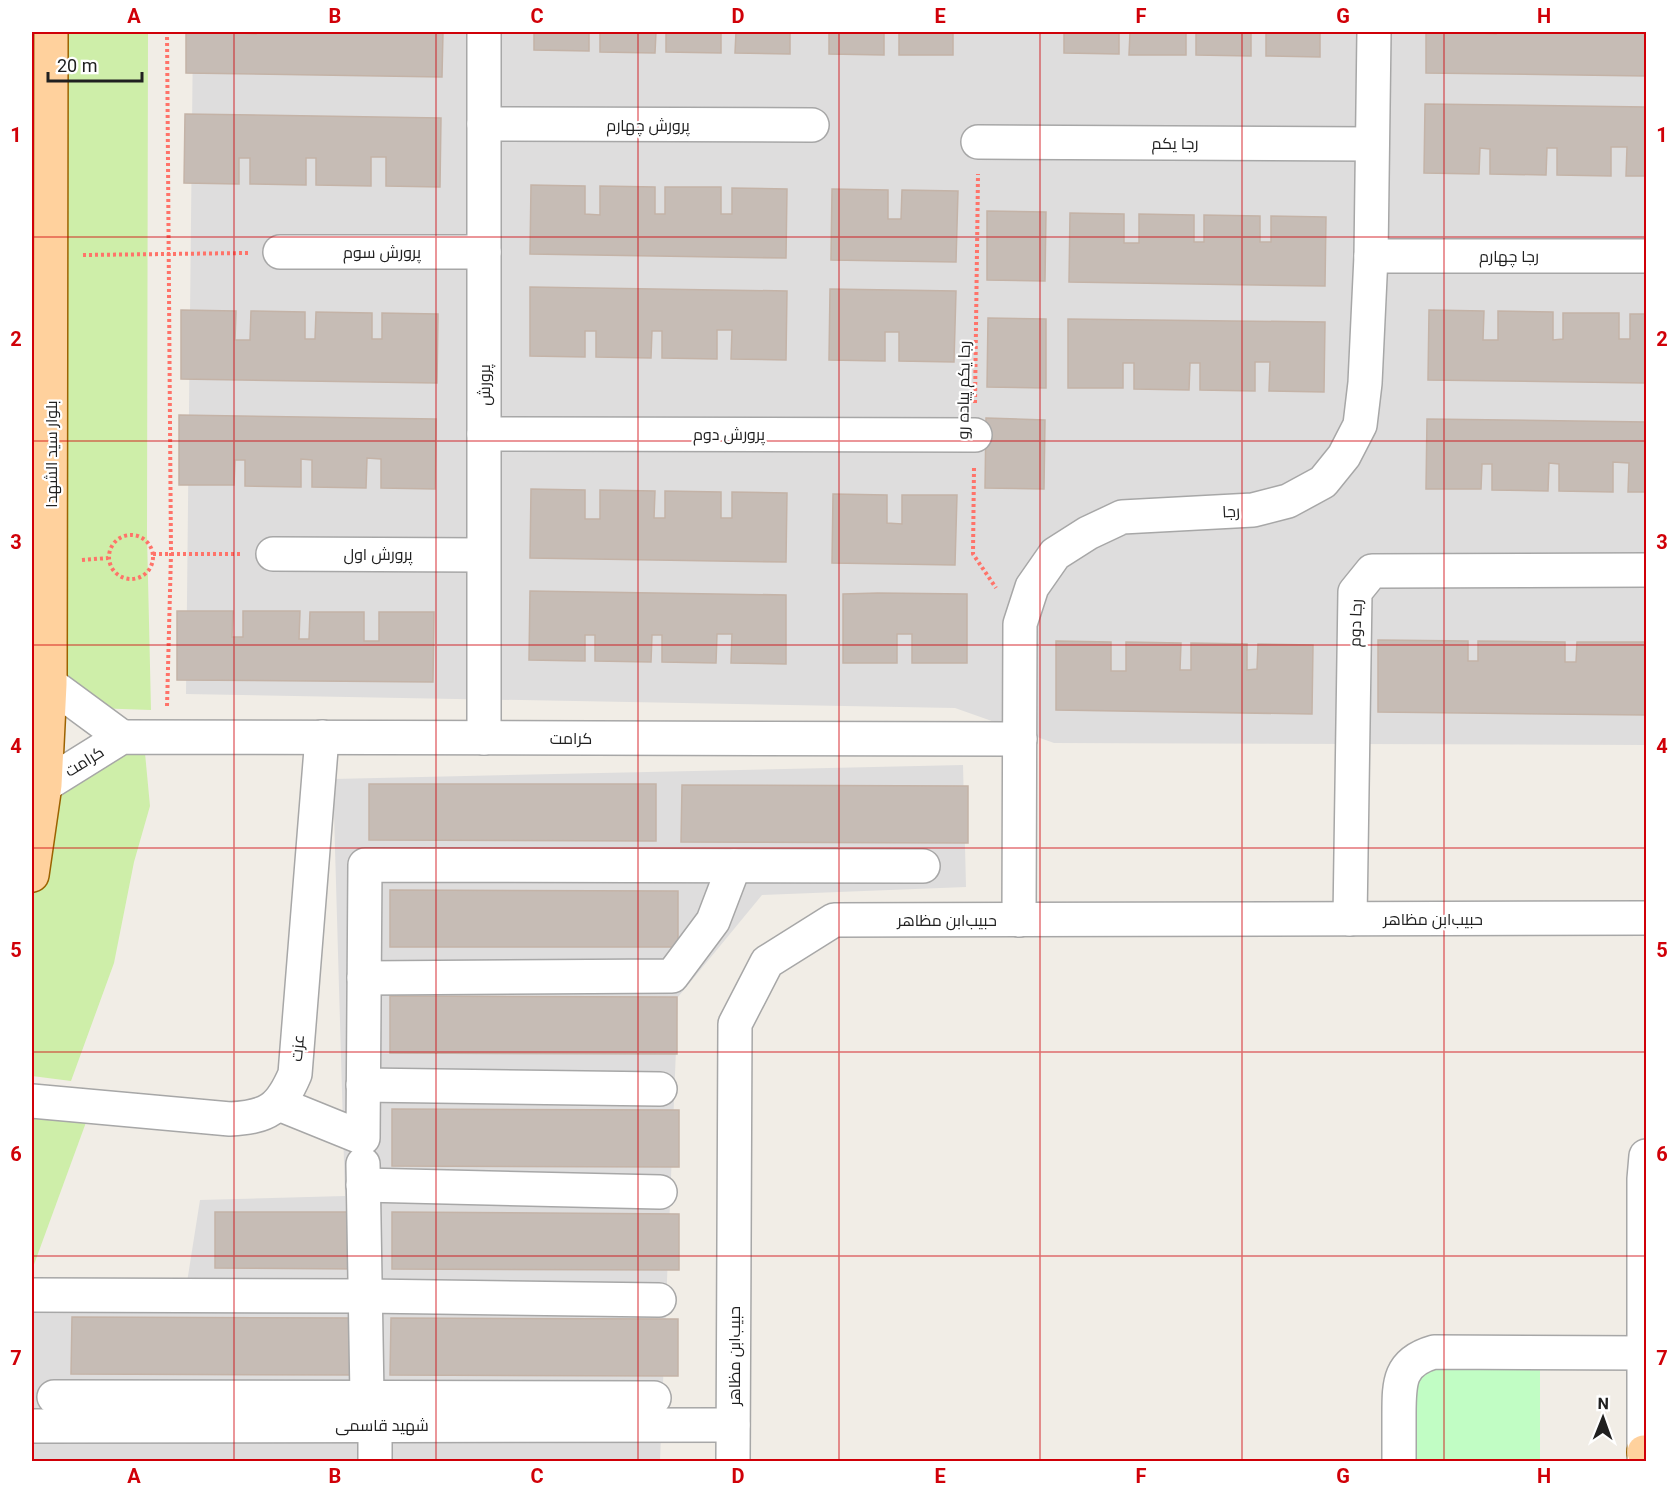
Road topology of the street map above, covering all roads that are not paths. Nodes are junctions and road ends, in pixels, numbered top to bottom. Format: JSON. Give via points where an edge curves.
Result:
{"nodes":[{"id":1,"x":51,"y":32,"type":"edge"},
{"id":2,"x":484,"y":32,"type":"edge"},
{"id":3,"x":1374,"y":32,"type":"edge"},
{"id":4,"x":484,"y":124,"type":"junction"},
{"id":5,"x":812,"y":125,"type":"dead end"},
{"id":6,"x":978,"y":142,"type":"road end"},
{"id":7,"x":1372,"y":144,"type":"junction"},
{"id":8,"x":280,"y":252,"type":"road end"},
{"id":9,"x":484,"y":252,"type":"junction"},
{"id":10,"x":1371,"y":256,"type":"junction"},
{"id":11,"x":1647,"y":256,"type":"edge"},
{"id":12,"x":484,"y":434,"type":"junction"},
{"id":13,"x":975,"y":435,"type":"road end"},
{"id":14,"x":273,"y":554,"type":"road end"},
{"id":15,"x":483,"y":555,"type":"junction"},
{"id":16,"x":1647,"y":570,"type":"edge"},
{"id":17,"x":50,"y":684,"type":"junction"},
{"id":18,"x":122,"y":737,"type":"junction"},
{"id":19,"x":322,"y":737,"type":"junction"},
{"id":20,"x":484,"y":738,"type":"junction"},
{"id":21,"x":1020,"y":739,"type":"junction"},
{"id":22,"x":45,"y":785,"type":"junction"},
{"id":23,"x":734,"y":866,"type":"junction"},
{"id":24,"x":923,"y":866,"type":"dead end"},
{"id":25,"x":32,"y":875,"type":"edge"},
{"id":26,"x":1647,"y":918,"type":"edge"},
{"id":27,"x":1019,"y":920,"type":"junction"},
{"id":28,"x":1350,"y":920,"type":"junction"},
{"id":29,"x":364,"y":978,"type":"junction"},
{"id":30,"x":363,"y":1085,"type":"junction"},
{"id":31,"x":660,"y":1089,"type":"dead end"},
{"id":32,"x":32,"y":1101,"type":"edge"},
{"id":33,"x":279,"y":1104,"type":"junction"},
{"id":34,"x":363,"y":1138,"type":"junction"},
{"id":35,"x":1647,"y":1156,"type":"edge"},
{"id":36,"x":363,"y":1185,"type":"junction"},
{"id":37,"x":660,"y":1192,"type":"dead end"},
{"id":38,"x":32,"y":1294,"type":"edge"},
{"id":39,"x":365,"y":1296,"type":"junction"},
{"id":40,"x":659,"y":1300,"type":"dead end"},
{"id":41,"x":1644,"y":1353,"type":"junction"},
{"id":42,"x":54,"y":1397,"type":"dead end"},
{"id":43,"x":654,"y":1398,"type":"dead end"},
{"id":44,"x":371,"y":1410,"type":"junction"},
{"id":45,"x":734,"y":1425,"type":"junction"},
{"id":46,"x":32,"y":1426,"type":"edge"},
{"id":47,"x":1645,"y":1455,"type":"edge"},
{"id":48,"x":375,"y":1461,"type":"edge"},
{"id":49,"x":733,"y":1461,"type":"edge"},
{"id":50,"x":1399,"y":1461,"type":"edge"}],
"edges":[{"from":1,"to":17,"type":"main road","name":"بلوار سید الشهدا"},
{"from":2,"to":4,"type":"street","name":"پرورش"},
{"from":3,"to":7,"type":"street","name":"رجا"},
{"from":4,"to":5,"type":"street","name":"پرورش چهارم"},
{"from":4,"to":9,"type":"street","name":"پرورش"},
{"from":6,"to":7,"type":"street","name":"رجا یکم"},
{"from":7,"to":10,"type":"street","name":"رجا"},
{"from":8,"to":9,"type":"street","name":"پرورش سوم"},
{"from":9,"to":12,"type":"street","name":"پرورش"},
{"from":10,"to":11,"type":"street","name":"رجا چهارم"},
{"from":10,"to":21,"type":"street","name":"رجا","via":[[1360,425],[1344,456],[1323,482],[1288,501],[1252,510],[1122,517],[1055,554],[1032,587],[1020,624]]},
{"from":12,"to":13,"type":"street","name":"پرورش دوم"},
{"from":12,"to":15,"type":"street","name":"پرورش"},
{"from":14,"to":15,"type":"street","name":"پرورش اول"},
{"from":15,"to":20,"type":"street","name":"پرورش"},
{"from":16,"to":28,"type":"street","name":"رجا دوم","via":[[1372,571],[1355,592]]},
{"from":17,"to":18,"type":"street","name":"کرامت"},
{"from":17,"to":22,"type":"main road","name":"بلوار سید الشهدا"},
{"from":18,"to":19,"type":"street","name":"کرامت"},
{"from":18,"to":22,"type":"street","name":"کرامت"},
{"from":19,"to":20,"type":"street","name":"کرامت"},
{"from":19,"to":33,"type":"street","name":"عزت","via":[[295,1074]]},
{"from":20,"to":21,"type":"street","name":"کرامت"},
{"from":21,"to":27,"type":"street","name":"رجا"},
{"from":22,"to":25,"type":"main road","name":"بلوار سید الشهدا"},
{"from":23,"to":24,"type":"street"},
{"from":23,"to":29,"type":"street","via":[[713,921],[672,976]]},
{"from":23,"to":29,"type":"street","via":[[364,865]]},
{"from":26,"to":28,"type":"street","name":"حبیب‌ابن مظاهر"},
{"from":27,"to":28,"type":"street","name":"حبیب‌ابن مظاهر"},
{"from":27,"to":45,"type":"street","name":"حبیب‌ابن مظاهر","via":[[834,920],[767,962],[735,1024]]},
{"from":29,"to":30,"type":"street"},
{"from":30,"to":31,"type":"street"},
{"from":30,"to":34,"type":"street"},
{"from":32,"to":33,"type":"street","via":[[230,1119],[252,1118]]},
{"from":33,"to":34,"type":"street"},
{"from":34,"to":36,"type":"street"},
{"from":35,"to":41,"type":"street"},
{"from":36,"to":37,"type":"street"},
{"from":36,"to":39,"type":"street"},
{"from":38,"to":39,"type":"street"},
{"from":39,"to":40,"type":"street"},
{"from":39,"to":44,"type":"street"},
{"from":41,"to":47,"type":"street"},
{"from":41,"to":50,"type":"street","via":[[1424,1355],[1407,1367],[1399,1386]]},
{"from":42,"to":44,"type":"street"},
{"from":43,"to":44,"type":"street"},
{"from":44,"to":45,"type":"street","name":"شهید قاسمی"},
{"from":44,"to":46,"type":"street","name":"شهید قاسمی"},
{"from":44,"to":48,"type":"street"},
{"from":45,"to":49,"type":"street","name":"حبیب‌ابن مظاهر"}]}
